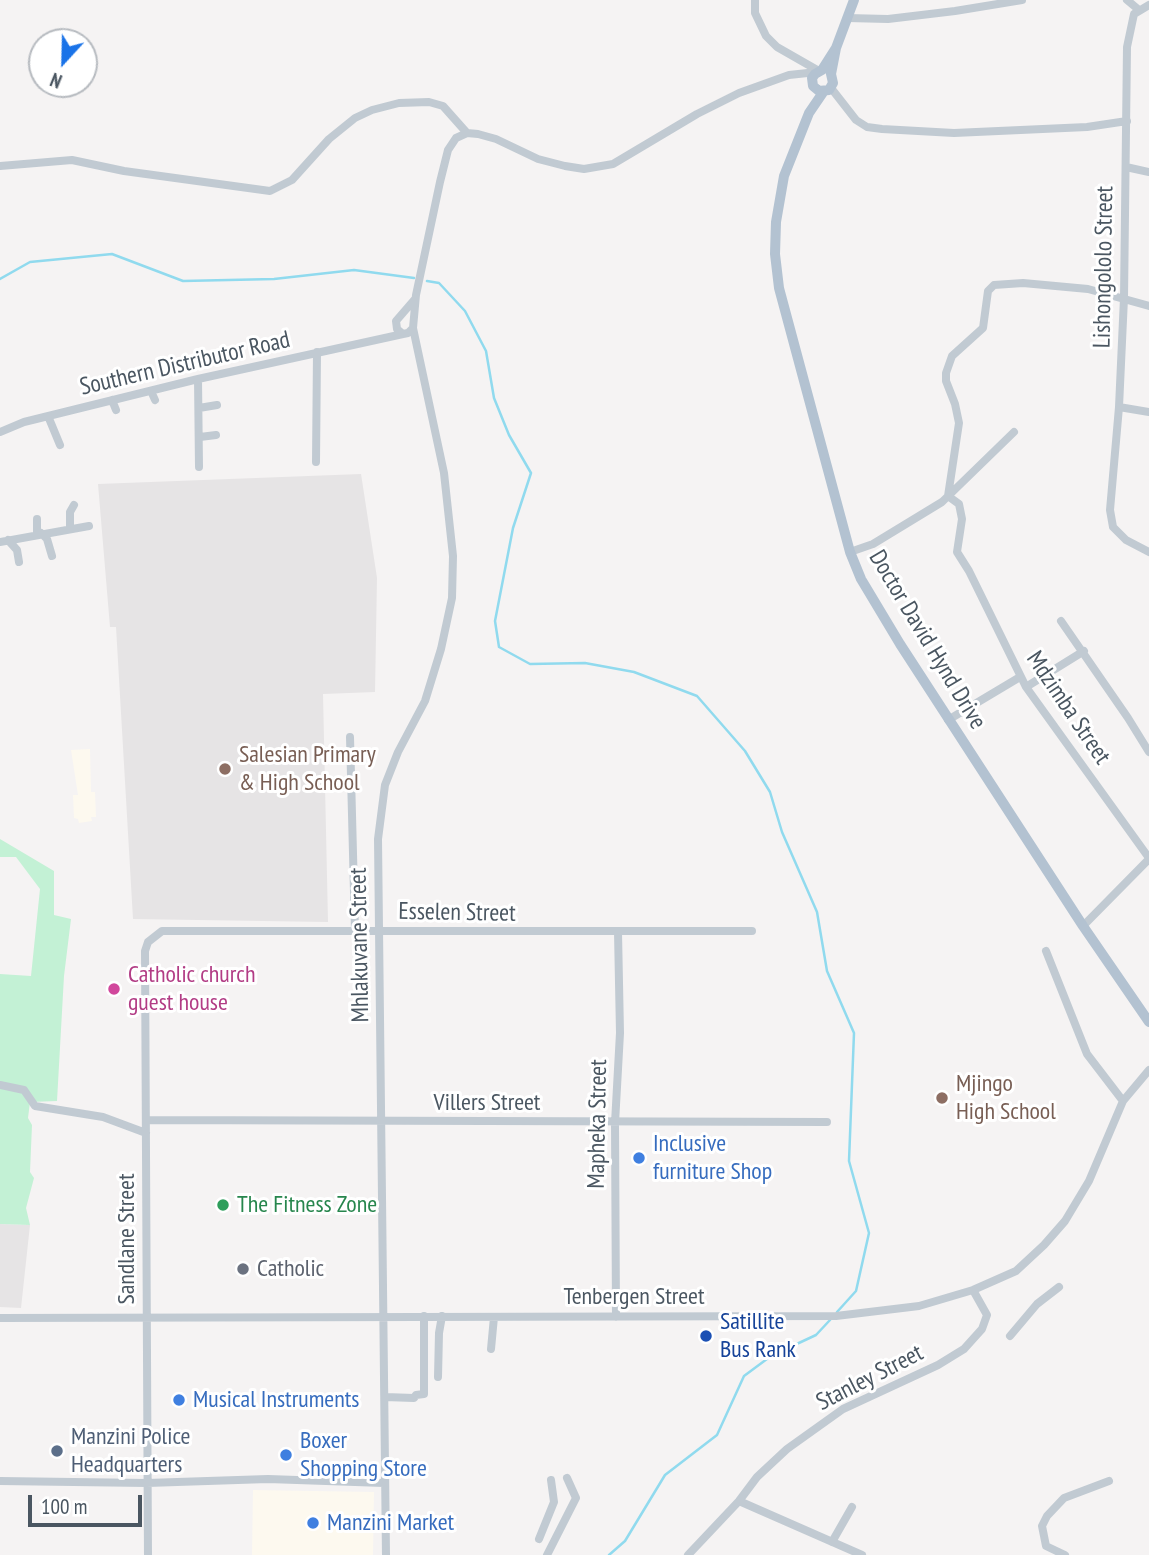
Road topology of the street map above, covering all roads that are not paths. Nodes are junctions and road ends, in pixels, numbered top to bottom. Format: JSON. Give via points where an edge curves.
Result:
{"nodes":[{"id":1,"x":755,"y":0,"type":"edge"},
{"id":2,"x":854,"y":0,"type":"edge"},
{"id":3,"x":1023,"y":0,"type":"edge"},
{"id":4,"x":1127,"y":0,"type":"edge"},
{"id":5,"x":1149,"y":5,"type":"edge"},
{"id":6,"x":1139,"y":10,"type":"junction"},
{"id":7,"x":847,"y":18,"type":"junction"},
{"id":8,"x":819,"y":76,"type":"junction"},
{"id":9,"x":827,"y":90,"type":"junction"},
{"id":10,"x":809,"y":113,"type":"junction"},
{"id":11,"x":1127,"y":121,"type":"junction"},
{"id":12,"x":467,"y":133,"type":"junction"},
{"id":13,"x":0,"y":166,"type":"edge"},
{"id":14,"x":1126,"y":167,"type":"junction"},
{"id":15,"x":1149,"y":172,"type":"edge"},
{"id":16,"x":415,"y":297,"type":"junction"},
{"id":17,"x":1124,"y":298,"type":"junction"},
{"id":18,"x":1149,"y":306,"type":"edge"},
{"id":19,"x":402,"y":316,"type":"junction"},
{"id":20,"x":396,"y":324,"type":"junction"},
{"id":21,"x":413,"y":324,"type":"junction"},
{"id":22,"x":404,"y":334,"type":"junction"},
{"id":23,"x":381,"y":340,"type":"junction"},
{"id":24,"x":317,"y":352,"type":"junction"},
{"id":25,"x":417,"y":352,"type":"junction"},
{"id":26,"x":198,"y":379,"type":"junction"},
{"id":27,"x":151,"y":391,"type":"junction"},
{"id":28,"x":112,"y":400,"type":"junction"},
{"id":29,"x":155,"y":400,"type":"dead end"},
{"id":30,"x":46,"y":405,"type":"dead end"},
{"id":31,"x":79,"y":405,"type":"junction"},
{"id":32,"x":217,"y":405,"type":"dead end"},
{"id":33,"x":1119,"y":407,"type":"junction"},
{"id":34,"x":199,"y":408,"type":"junction"},
{"id":35,"x":116,"y":410,"type":"dead end"},
{"id":36,"x":1149,"y":412,"type":"edge"},
{"id":37,"x":49,"y":416,"type":"junction"},
{"id":38,"x":83,"y":418,"type":"dead end"},
{"id":39,"x":2,"y":427,"type":"edge"},
{"id":40,"x":1014,"y":432,"type":"dead end"},
{"id":41,"x":216,"y":435,"type":"dead end"},
{"id":42,"x":200,"y":439,"type":"junction"},
{"id":43,"x":189,"y":440,"type":"dead end"},
{"id":44,"x":60,"y":445,"type":"dead end"},
{"id":45,"x":316,"y":462,"type":"dead end"},
{"id":46,"x":199,"y":467,"type":"dead end"},
{"id":47,"x":948,"y":496,"type":"junction"},
{"id":48,"x":74,"y":505,"type":"dead end"},
{"id":49,"x":37,"y":519,"type":"dead end"},
{"id":50,"x":89,"y":526,"type":"dead end"},
{"id":51,"x":70,"y":527,"type":"junction"},
{"id":52,"x":39,"y":533,"type":"junction"},
{"id":53,"x":4,"y":541,"type":"edge"},
{"id":54,"x":850,"y":552,"type":"junction"},
{"id":55,"x":1149,"y":552,"type":"edge"},
{"id":56,"x":52,"y":556,"type":"dead end"},
{"id":57,"x":19,"y":562,"type":"dead end"},
{"id":58,"x":1061,"y":621,"type":"dead end"},
{"id":59,"x":1084,"y":651,"type":"junction"},
{"id":60,"x":1020,"y":677,"type":"junction"},
{"id":61,"x":1027,"y":687,"type":"junction"},
{"id":62,"x":948,"y":720,"type":"junction"},
{"id":63,"x":350,"y":737,"type":"dead end"},
{"id":64,"x":1149,"y":752,"type":"edge"},
{"id":65,"x":1149,"y":858,"type":"edge"},
{"id":66,"x":1083,"y":926,"type":"junction"},
{"id":67,"x":355,"y":931,"type":"junction"},
{"id":68,"x":379,"y":931,"type":"junction"},
{"id":69,"x":162,"y":932,"type":"joint"},
{"id":70,"x":618,"y":932,"type":"junction"},
{"id":71,"x":752,"y":932,"type":"dead end"},
{"id":72,"x":1046,"y":951,"type":"dead end"},
{"id":73,"x":1149,"y":1022,"type":"edge"},
{"id":74,"x":1149,"y":1070,"type":"edge"},
{"id":75,"x":0,"y":1085,"type":"edge"},
{"id":76,"x":1123,"y":1101,"type":"junction"},
{"id":77,"x":146,"y":1120,"type":"junction"},
{"id":78,"x":382,"y":1122,"type":"junction"},
{"id":79,"x":827,"y":1122,"type":"dead end"},
{"id":80,"x":615,"y":1123,"type":"junction"},
{"id":81,"x":146,"y":1133,"type":"junction"},
{"id":82,"x":1059,"y":1287,"type":"dead end"},
{"id":83,"x":973,"y":1290,"type":"junction"},
{"id":84,"x":383,"y":1316,"type":"junction"},
{"id":85,"x":424,"y":1316,"type":"junction"},
{"id":86,"x":442,"y":1316,"type":"junction"},
{"id":87,"x":494,"y":1317,"type":"junction"},
{"id":88,"x":615,"y":1317,"type":"junction"},
{"id":89,"x":0,"y":1318,"type":"edge"},
{"id":90,"x":146,"y":1318,"type":"junction"},
{"id":91,"x":1010,"y":1336,"type":"dead end"},
{"id":92,"x":491,"y":1349,"type":"dead end"},
{"id":93,"x":438,"y":1377,"type":"dead end"},
{"id":94,"x":385,"y":1397,"type":"junction"},
{"id":95,"x":567,"y":1478,"type":"dead end"},
{"id":96,"x":551,"y":1480,"type":"dead end"},
{"id":97,"x":0,"y":1481,"type":"edge"},
{"id":98,"x":1109,"y":1481,"type":"dead end"},
{"id":99,"x":147,"y":1483,"type":"junction"},
{"id":100,"x":384,"y":1483,"type":"junction"},
{"id":101,"x":739,"y":1502,"type":"junction"},
{"id":102,"x":852,"y":1507,"type":"dead end"},
{"id":103,"x":540,"y":1539,"type":"dead end"},
{"id":104,"x":832,"y":1542,"type":"junction"},
{"id":105,"x":148,"y":1555,"type":"edge"},
{"id":106,"x":386,"y":1555,"type":"edge"},
{"id":107,"x":547,"y":1555,"type":"edge"},
{"id":108,"x":688,"y":1555,"type":"edge"},
{"id":109,"x":862,"y":1555,"type":"edge"},
{"id":110,"x":1065,"y":1555,"type":"edge"}],
"edges":[{"from":1,"to":8,"type":"street","via":[[755,13],[766,36]]},
{"from":2,"to":7,"type":"main road","name":"Doctor David Hynd Drive"},
{"from":3,"to":7,"type":"street","via":[[888,19]]},
{"from":4,"to":6,"type":"street"},
{"from":5,"to":6,"type":"street"},
{"from":6,"to":11,"type":"street","name":"Lishongololo Street","via":[[1134,14],[1127,47]]},
{"from":7,"to":8,"type":"main road","name":"Doctor David Hynd Drive"},
{"from":8,"to":9,"type":"main road","via":[[817,89]]},
{"from":8,"to":9,"type":"main road","via":[[834,81]]},
{"from":8,"to":10,"type":"main road","name":"Doctor David Hynd Drive"},
{"from":8,"to":12,"type":"street","via":[[789,75],[739,93],[613,164],[584,169],[538,159],[496,139]]},
{"from":9,"to":10,"type":"main road","name":"Doctor David Hynd Drive"},
{"from":9,"to":11,"type":"street","via":[[856,120],[882,130],[954,132]]},
{"from":10,"to":54,"type":"main road","name":"Doctor David Hynd Drive","via":[[784,176],[775,254],[779,289]]},
{"from":11,"to":14,"type":"street","name":"Lishongololo Street"},
{"from":12,"to":13,"type":"street","via":[[443,106],[429,102],[372,110],[330,139],[292,180],[270,191],[72,160]]},
{"from":12,"to":16,"type":"street","via":[[456,138],[448,150]]},
{"from":14,"to":15,"type":"street"},
{"from":14,"to":17,"type":"street","name":"Lishongololo Street"},
{"from":16,"to":19,"type":"street"},
{"from":16,"to":21,"type":"street"},
{"from":17,"to":18,"type":"street"},
{"from":17,"to":33,"type":"street","name":"Lishongololo Street"},
{"from":17,"to":47,"type":"street","via":[[1088,289],[1023,283],[994,285],[988,291],[984,328],[952,356],[946,373],[959,424]]},
{"from":19,"to":20,"type":"street"},
{"from":19,"to":21,"type":"street"},
{"from":20,"to":22,"type":"street"},
{"from":20,"to":23,"type":"street"},
{"from":21,"to":22,"type":"street"},
{"from":21,"to":25,"type":"street","name":"Mhlakuvane Street"},
{"from":22,"to":23,"type":"street","name":"Southern Distributor Road"},
{"from":22,"to":25,"type":"street","name":"Mhlakuvane Street"},
{"from":23,"to":24,"type":"street","name":"Southern Distributor Road"},
{"from":24,"to":26,"type":"street","name":"Southern Distributor Road"},
{"from":24,"to":45,"type":"street"},
{"from":25,"to":68,"type":"street","name":"Mhlakuvane Street","via":[[444,473],[453,556],[452,598],[425,701],[385,785],[378,839]]},
{"from":26,"to":27,"type":"street","name":"Southern Distributor Road"},
{"from":26,"to":34,"type":"street"},
{"from":27,"to":28,"type":"street","name":"Southern Distributor Road","via":[[136,389]]},
{"from":27,"to":29,"type":"street"},
{"from":28,"to":31,"type":"street","name":"Southern Distributor Road"},
{"from":28,"to":35,"type":"street"},
{"from":30,"to":37,"type":"street"},
{"from":31,"to":37,"type":"street","name":"Southern Distributor Road"},
{"from":31,"to":38,"type":"street"},
{"from":32,"to":34,"type":"street"},
{"from":33,"to":36,"type":"street"},
{"from":33,"to":55,"type":"street","name":"Lishongololo Street","via":[[1110,510],[1113,527]]},
{"from":34,"to":42,"type":"street"},
{"from":37,"to":39,"type":"street","name":"Southern Distributor Road","via":[[16,420]]},
{"from":37,"to":44,"type":"street"},
{"from":40,"to":47,"type":"street"},
{"from":41,"to":42,"type":"street"},
{"from":42,"to":43,"type":"street"},
{"from":42,"to":46,"type":"street"},
{"from":47,"to":54,"type":"street","via":[[873,544]]},
{"from":47,"to":60,"type":"street","name":"Mdzimba Street","via":[[959,503],[962,519],[957,552]]},
{"from":48,"to":51,"type":"street"},
{"from":49,"to":52,"type":"street"},
{"from":50,"to":51,"type":"street"},
{"from":51,"to":52,"type":"street"},
{"from":52,"to":53,"type":"street"},
{"from":52,"to":56,"type":"street","via":[[47,539]]},
{"from":53,"to":57,"type":"street","via":[[17,550]]},
{"from":54,"to":62,"type":"main road","name":"Doctor David Hynd Drive","via":[[861,579]]},
{"from":58,"to":59,"type":"street"},
{"from":59,"to":61,"type":"street"},
{"from":59,"to":64,"type":"street"},
{"from":60,"to":61,"type":"street","name":"Mdzimba Street"},
{"from":60,"to":62,"type":"street"},
{"from":61,"to":65,"type":"street","name":"Mdzimba Street"},
{"from":62,"to":66,"type":"main road","name":"Doctor David Hynd Drive"},
{"from":63,"to":67,"type":"street"},
{"from":65,"to":66,"type":"street"},
{"from":66,"to":73,"type":"main road","name":"Doctor David Hynd Drive"},
{"from":67,"to":68,"type":"street","name":"Esselen Street"},
{"from":67,"to":69,"type":"street","name":"Esselen Street"},
{"from":68,"to":70,"type":"street","name":"Esselen Street"},
{"from":68,"to":78,"type":"street","name":"Mhlakuvane Street"},
{"from":69,"to":77,"type":"street","name":"Sandlane Street","via":[[148,942],[145,951]]},
{"from":70,"to":71,"type":"street","name":"Esselen Street"},
{"from":70,"to":80,"type":"street","name":"Mapheka Street","via":[[620,1033]]},
{"from":72,"to":76,"type":"street","via":[[1087,1054]]},
{"from":74,"to":76,"type":"street","name":"Tenbergen Street"},
{"from":75,"to":81,"type":"street","via":[[26,1087],[35,1106],[103,1117]]},
{"from":76,"to":83,"type":"street","name":"Tenbergen Street","via":[[1089,1181],[1065,1221],[1016,1271]]},
{"from":77,"to":78,"type":"street","name":"Villers Street"},
{"from":77,"to":81,"type":"street","name":"Sandlane Street"},
{"from":78,"to":80,"type":"street","name":"Villers Street"},
{"from":78,"to":84,"type":"street","name":"Mhlakuvane Street"},
{"from":79,"to":80,"type":"street","name":"Villers Street"},
{"from":80,"to":88,"type":"street","name":"Mapheka Street"},
{"from":81,"to":90,"type":"street","name":"Sandlane Street"},
{"from":82,"to":91,"type":"street","via":[[1037,1304]]},
{"from":83,"to":88,"type":"street","name":"Tenbergen Street","via":[[919,1307],[857,1315]]},
{"from":83,"to":101,"type":"street","name":"Stanley Street","via":[[987,1315],[982,1329],[964,1349],[843,1409],[788,1448]]},
{"from":84,"to":85,"type":"street","name":"Tenbergen Street"},
{"from":84,"to":90,"type":"street","name":"Tenbergen Street"},
{"from":84,"to":94,"type":"street","name":"Mhlakuvane Street"},
{"from":85,"to":86,"type":"street","name":"Tenbergen Street"},
{"from":85,"to":94,"type":"street","via":[[424,1394]]},
{"from":86,"to":87,"type":"street","name":"Tenbergen Street"},
{"from":86,"to":93,"type":"street"},
{"from":87,"to":88,"type":"street","name":"Tenbergen Street"},
{"from":87,"to":92,"type":"street"},
{"from":89,"to":90,"type":"street","name":"Tenbergen Street"},
{"from":90,"to":99,"type":"street","name":"Sandlane Street"},
{"from":94,"to":100,"type":"street","name":"Mhlakuvane Street"},
{"from":95,"to":107,"type":"street","via":[[576,1498]]},
{"from":96,"to":103,"type":"street","via":[[554,1502]]},
{"from":97,"to":99,"type":"street"},
{"from":98,"to":110,"type":"street","via":[[1064,1497],[1047,1516],[1042,1526],[1046,1546]]},
{"from":99,"to":100,"type":"street","via":[[268,1479]]},
{"from":99,"to":105,"type":"street","name":"Sandlane Street"},
{"from":100,"to":106,"type":"street","name":"Mhlakuvane Street"},
{"from":101,"to":104,"type":"street"},
{"from":101,"to":108,"type":"street","name":"Stanley Street"},
{"from":102,"to":104,"type":"street"},
{"from":104,"to":109,"type":"street"}]}
